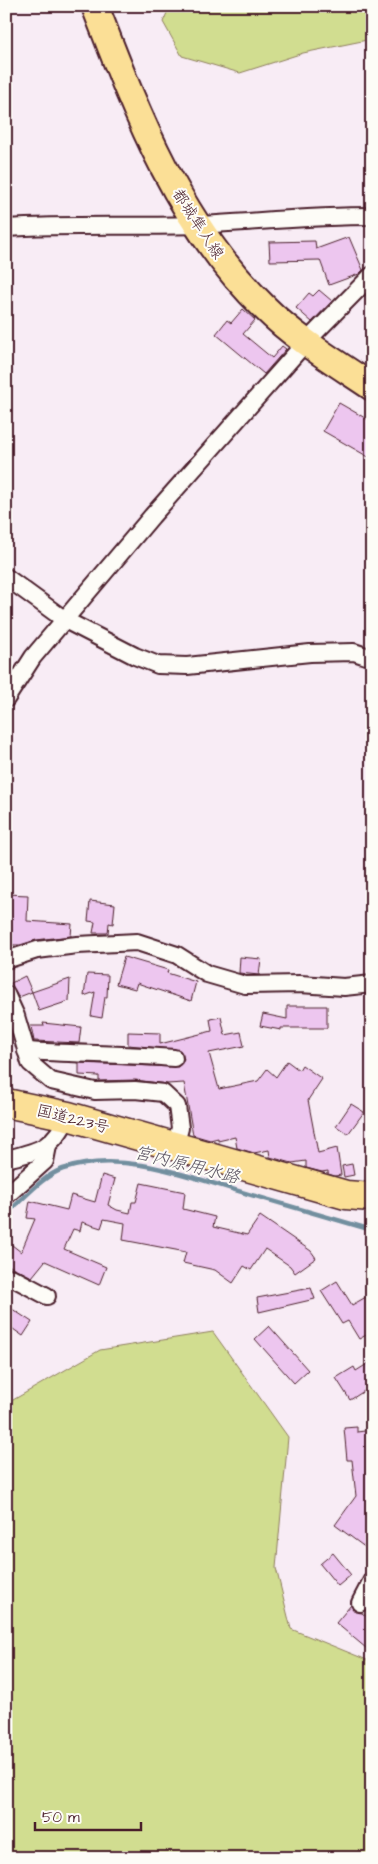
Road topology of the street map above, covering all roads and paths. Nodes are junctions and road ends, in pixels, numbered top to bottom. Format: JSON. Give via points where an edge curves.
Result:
{"nodes":[{"id":1,"x":95,"y":6,"type":"edge"},
{"id":2,"x":372,"y":216,"type":"edge"},
{"id":3,"x":193,"y":221,"type":"junction"},
{"id":4,"x":6,"y":228,"type":"edge"},
{"id":5,"x":372,"y":274,"type":"edge"},
{"id":6,"x":306,"y":342,"type":"junction"},
{"id":7,"x":372,"y":387,"type":"edge"},
{"id":8,"x":6,"y":577,"type":"edge"},
{"id":9,"x":65,"y":620,"type":"junction"},
{"id":10,"x":372,"y":658,"type":"edge"},
{"id":11,"x":6,"y":698,"type":"edge"},
{"id":12,"x":6,"y":960,"type":"edge"},
{"id":13,"x":372,"y":984,"type":"edge"},
{"id":14,"x":6,"y":994,"type":"edge"},
{"id":15,"x":26,"y":1051,"type":"junction"},
{"id":16,"x":174,"y":1058,"type":"dead end"},
{"id":17,"x":6,"y":1103,"type":"edge"},
{"id":18,"x":68,"y":1116,"type":"junction"},
{"id":19,"x":48,"y":1146,"type":"junction"},
{"id":20,"x":175,"y":1146,"type":"junction"},
{"id":21,"x":6,"y":1159,"type":"edge"},
{"id":22,"x":6,"y":1196,"type":"edge"},
{"id":23,"x":372,"y":1198,"type":"edge"},
{"id":24,"x":6,"y":1278,"type":"edge"},
{"id":25,"x":47,"y":1296,"type":"dead end"},
{"id":26,"x":372,"y":1580,"type":"edge"},
{"id":27,"x":360,"y":1603,"type":"dead end"}],
"edges":[{"from":1,"to":3,"type":"main road","name":"都城隼人線","via":[[149,139]]},
{"from":2,"to":3,"type":"street"},
{"from":3,"to":4,"type":"street"},
{"from":3,"to":6,"type":"main road","name":"都城隼人線","via":[[241,284],[266,310]]},
{"from":5,"to":6,"type":"street"},
{"from":6,"to":7,"type":"main road","name":"都城隼人線"},
{"from":6,"to":9,"type":"street"},
{"from":8,"to":9,"type":"street"},
{"from":9,"to":10,"type":"street","via":[[135,656],[170,667],[310,653],[354,652]]},
{"from":9,"to":11,"type":"street","via":[[33,657]]},
{"from":12,"to":13,"type":"street","via":[[38,950],[77,944],[138,942],[177,955],[207,974],[245,985],[344,987]]},
{"from":14,"to":15,"type":"street"},
{"from":15,"to":16,"type":"street"},
{"from":15,"to":20,"type":"street","via":[[30,1063],[51,1081],[94,1091],[135,1090],[163,1094],[177,1106],[180,1128]]},
{"from":17,"to":18,"type":"highway","name":"国道223号"},
{"from":18,"to":19,"type":"street","via":[[62,1130]]},
{"from":18,"to":20,"type":"highway","name":"国道223号"},
{"from":19,"to":21,"type":"street"},
{"from":19,"to":22,"type":"street","via":[[45,1161]]},
{"from":20,"to":23,"type":"highway","name":"国道223号","via":[[346,1195]]},
{"from":24,"to":25,"type":"street","via":[[13,1278]]},
{"from":26,"to":27,"type":"street"}]}
